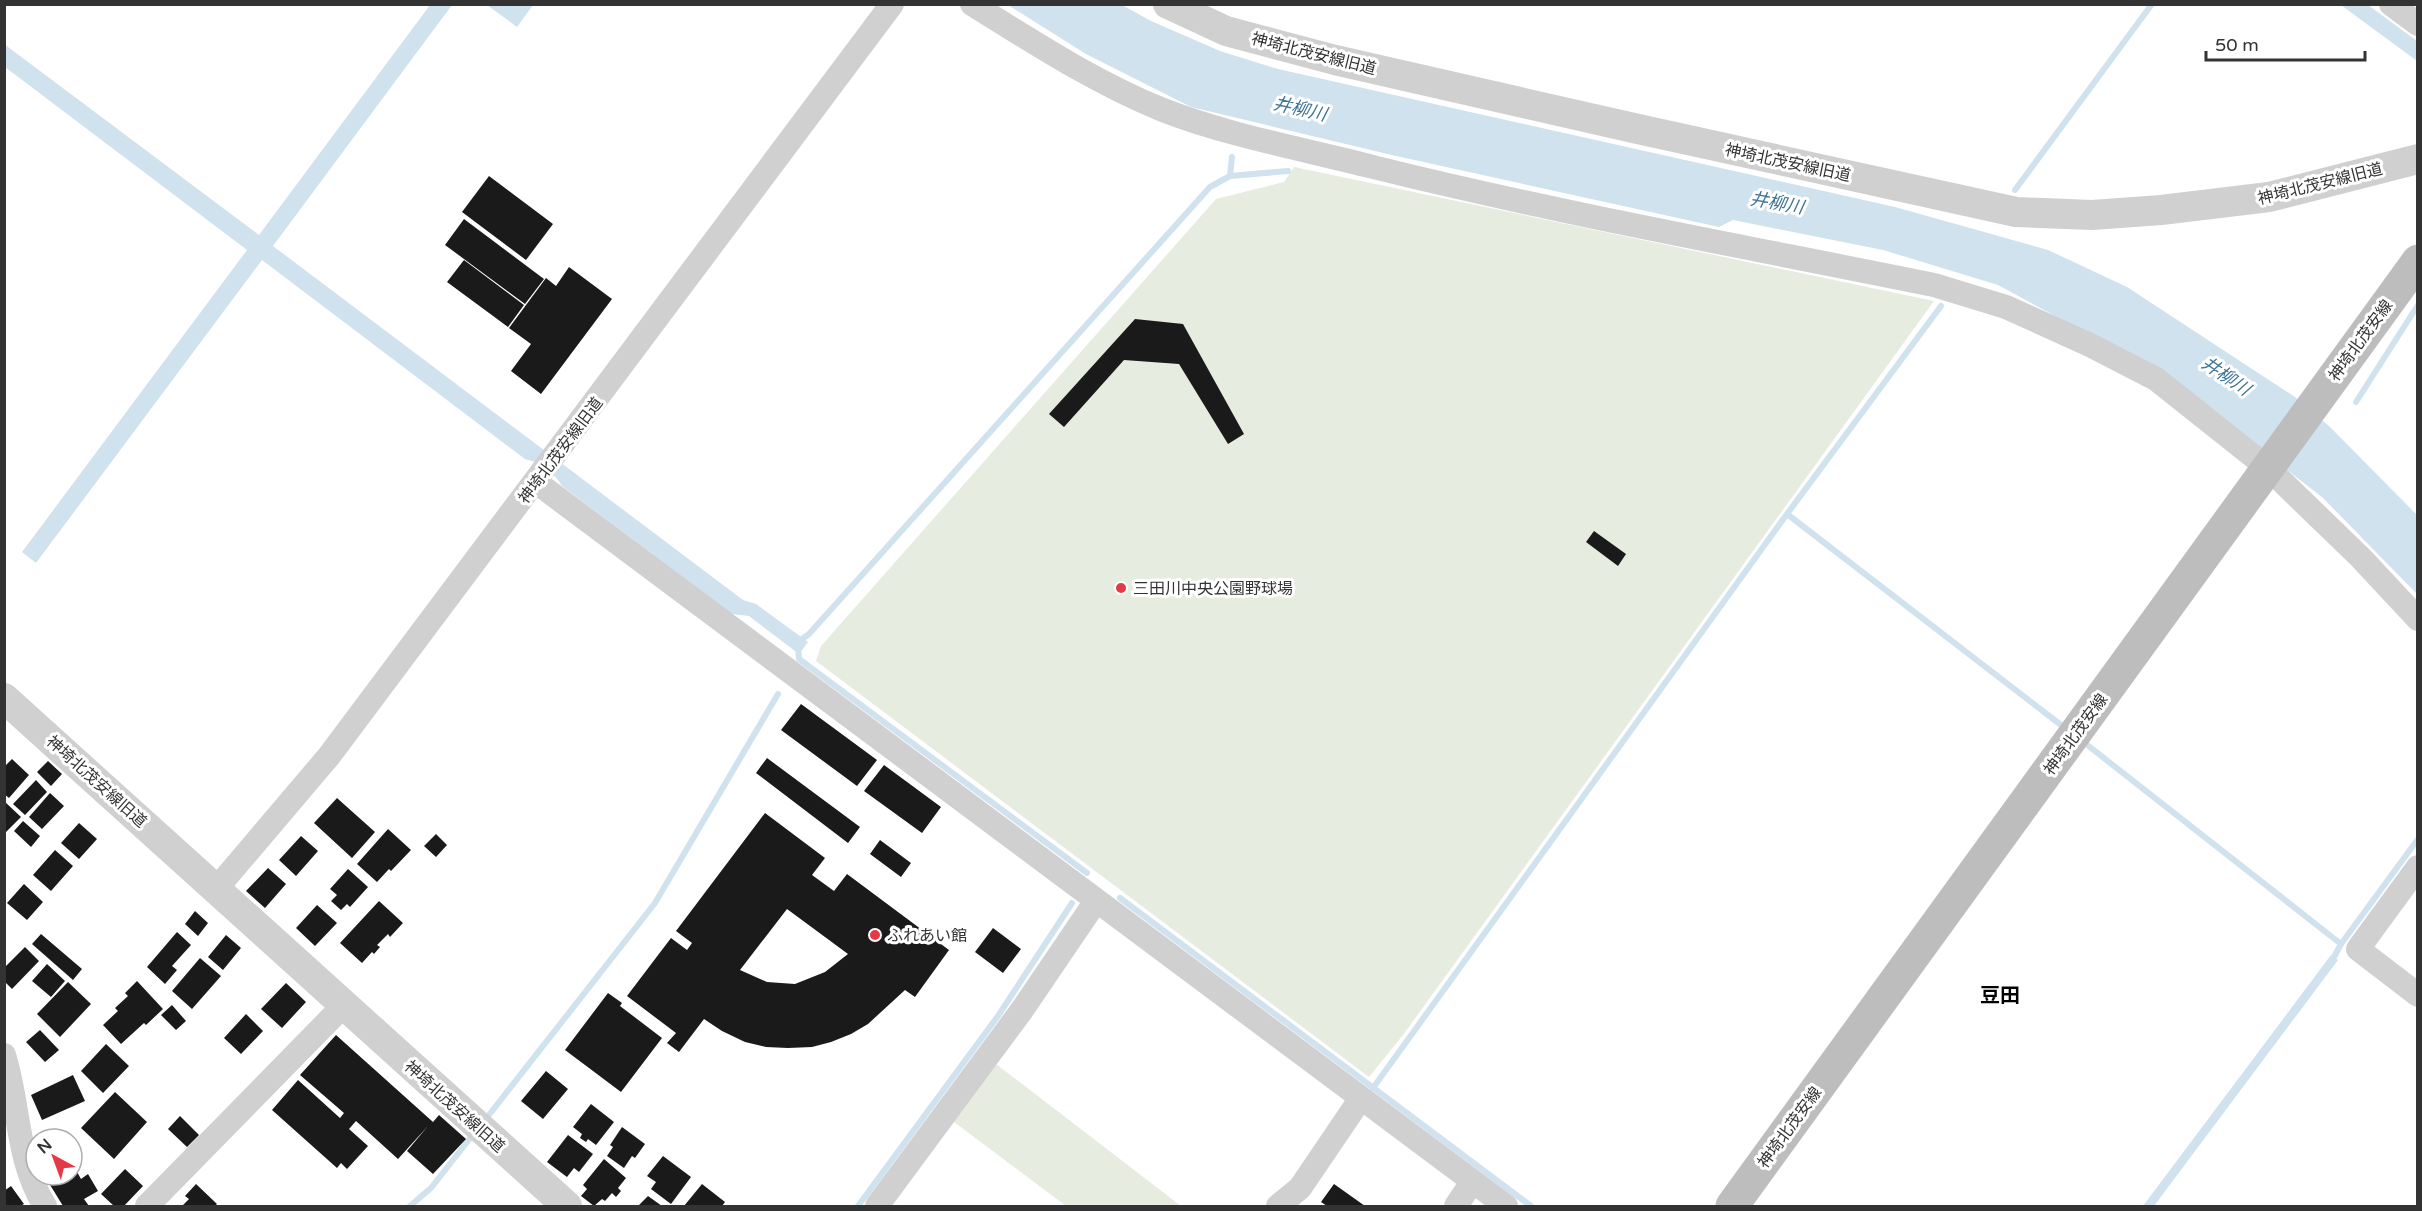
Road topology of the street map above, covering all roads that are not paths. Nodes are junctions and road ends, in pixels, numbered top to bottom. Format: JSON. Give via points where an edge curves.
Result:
{"nodes":[{"id":1,"x":892,"y":4,"type":"edge"},
{"id":2,"x":972,"y":4,"type":"edge"},
{"id":3,"x":1168,"y":4,"type":"edge"},
{"id":4,"x":2391,"y":4,"type":"edge"},
{"id":5,"x":2418,"y":24,"type":"edge"},
{"id":6,"x":2418,"y":159,"type":"edge"},
{"id":7,"x":2418,"y":261,"type":"edge"},
{"id":8,"x":2268,"y":468,"type":"junction"},
{"id":9,"x":545,"y":470,"type":"junction"},
{"id":10,"x":2418,"y":619,"type":"edge"},
{"id":11,"x":4,"y":698,"type":"edge"},
{"id":12,"x":2418,"y":867,"type":"edge"},
{"id":13,"x":217,"y":888,"type":"junction"},
{"id":14,"x":1096,"y":901,"type":"junction"},
{"id":15,"x":2418,"y":995,"type":"edge"},
{"id":16,"x":344,"y":1005,"type":"junction"},
{"id":17,"x":4,"y":1055,"type":"edge"},
{"id":18,"x":1361,"y":1098,"type":"junction"},
{"id":19,"x":1472,"y":1182,"type":"junction"},
{"id":20,"x":45,"y":1206,"type":"edge"},
{"id":21,"x":147,"y":1206,"type":"edge"},
{"id":22,"x":567,"y":1206,"type":"edge"},
{"id":23,"x":877,"y":1206,"type":"edge"},
{"id":24,"x":1278,"y":1206,"type":"edge"},
{"id":25,"x":1456,"y":1206,"type":"edge"},
{"id":26,"x":1506,"y":1206,"type":"edge"},
{"id":27,"x":1732,"y":1206,"type":"edge"}],
"edges":[{"from":1,"to":9,"type":"street","name":"神埼北茂安線旧道"},
{"from":2,"to":8,"type":"street","via":[[1120,90],[1220,129],[1463,189],[1934,285],[2006,307],[2156,379]]},
{"from":3,"to":6,"type":"street","name":"神埼北茂安線旧道","via":[[1226,31],[1335,60],[2016,212],[2092,215],[2269,197]]},
{"from":4,"to":5,"type":"street"},
{"from":7,"to":8,"type":"main road","name":"神埼北茂安線"},
{"from":8,"to":10,"type":"street"},
{"from":8,"to":27,"type":"main road","name":"神埼北茂安線"},
{"from":9,"to":13,"type":"street","name":"神埼北茂安線旧道","via":[[329,756]]},
{"from":9,"to":14,"type":"street"},
{"from":11,"to":13,"type":"street","name":"神埼北茂安線旧道"},
{"from":12,"to":15,"type":"street","via":[[2358,949]]},
{"from":13,"to":16,"type":"street","name":"神埼北茂安線旧道"},
{"from":14,"to":18,"type":"street"},
{"from":14,"to":23,"type":"street","via":[[1022,1010]]},
{"from":16,"to":21,"type":"street"},
{"from":16,"to":22,"type":"street","name":"神埼北茂安線旧道"},
{"from":17,"to":20,"type":"street","via":[[12,1080],[24,1160]]},
{"from":18,"to":19,"type":"street"},
{"from":18,"to":24,"type":"street","via":[[1300,1188]]},
{"from":19,"to":25,"type":"street"},
{"from":19,"to":26,"type":"street"}]}
